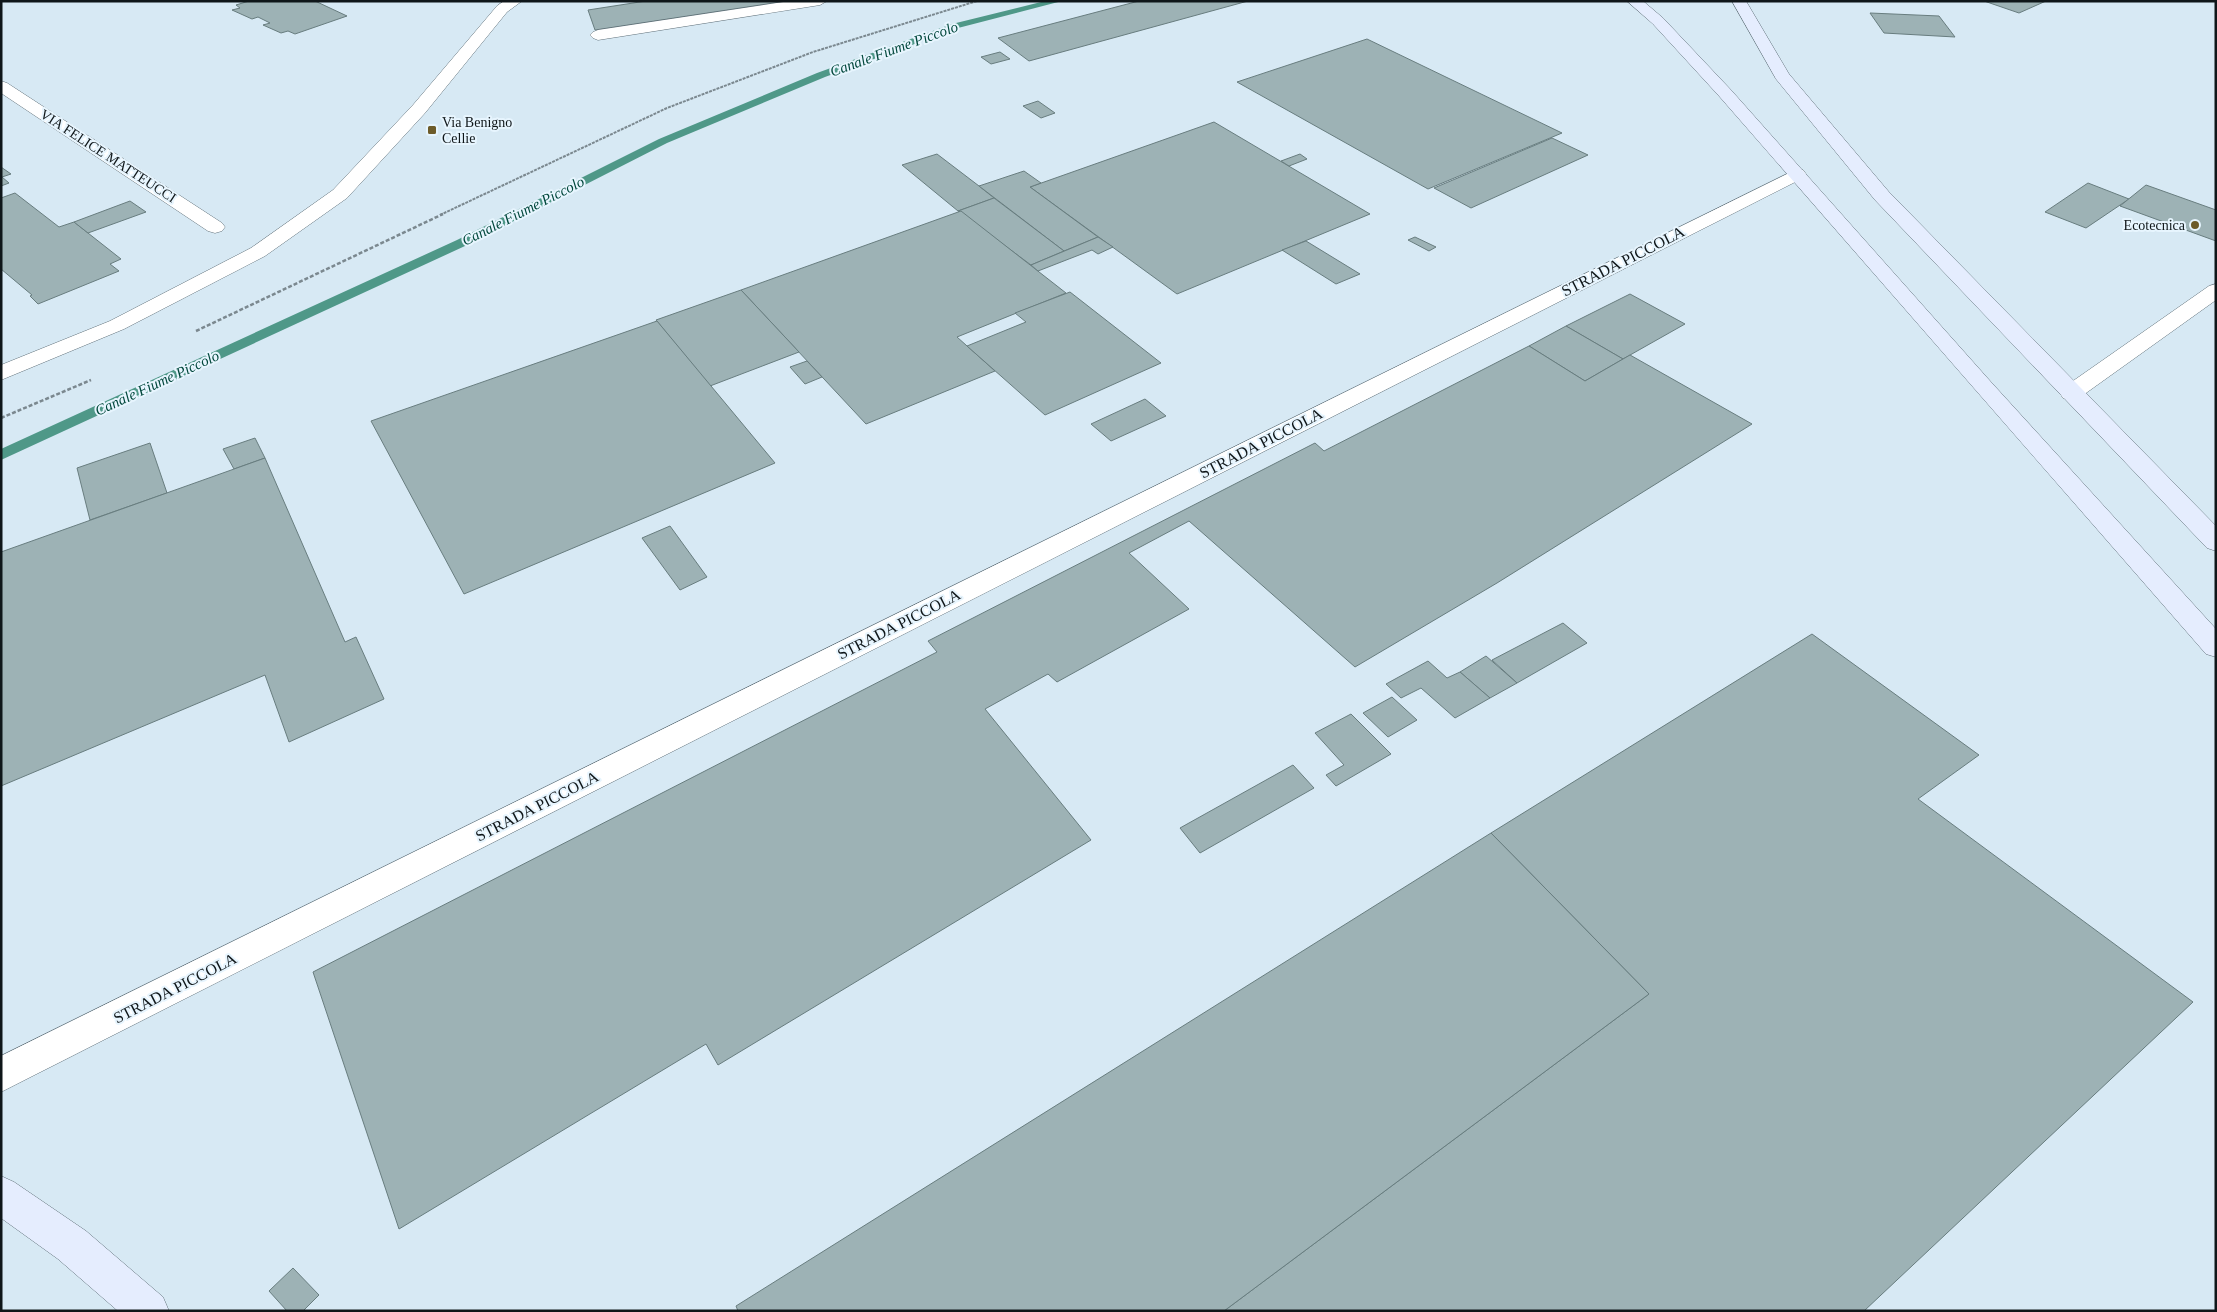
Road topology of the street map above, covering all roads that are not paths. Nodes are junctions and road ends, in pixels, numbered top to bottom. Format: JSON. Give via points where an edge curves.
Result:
{"nodes":[{"id":1,"x":515,"y":1,"type":"edge"},
{"id":2,"x":820,"y":1,"type":"edge"},
{"id":3,"x":1634,"y":1,"type":"edge"},
{"id":4,"x":1739,"y":1,"type":"edge"},
{"id":5,"x":598,"y":35,"type":"dead end"},
{"id":6,"x":1,"y":86,"type":"edge"},
{"id":7,"x":1797,"y":174,"type":"junction"},
{"id":8,"x":215,"y":227,"type":"dead end"},
{"id":9,"x":2216,"y":290,"type":"edge"},
{"id":10,"x":1,"y":373,"type":"edge"},
{"id":11,"x":2071,"y":393,"type":"junction"},
{"id":12,"x":2216,"y":542,"type":"edge"},
{"id":13,"x":2216,"y":648,"type":"edge"},
{"id":14,"x":1,"y":1075,"type":"edge"},
{"id":15,"x":1,"y":1196,"type":"edge"},
{"id":16,"x":149,"y":1311,"type":"edge"}],
"edges":[{"from":1,"to":10,"type":"street","via":[[502,9],[419,109],[340,194],[258,252],[117,325]]},
{"from":2,"to":5,"type":"street"},
{"from":3,"to":7,"type":"main road","via":[[1658,20]]},
{"from":4,"to":11,"type":"main road","via":[[1782,76],[1836,143],[1882,196]]},
{"from":6,"to":8,"type":"street","name":"VIA FELICE MATTEUCCI"},
{"from":7,"to":13,"type":"main road"},
{"from":7,"to":14,"type":"street","name":"STRADA PICCOLA"},
{"from":9,"to":11,"type":"street"},
{"from":11,"to":12,"type":"main road"},
{"from":15,"to":16,"type":"main road","via":[[72,1245]]}]}
